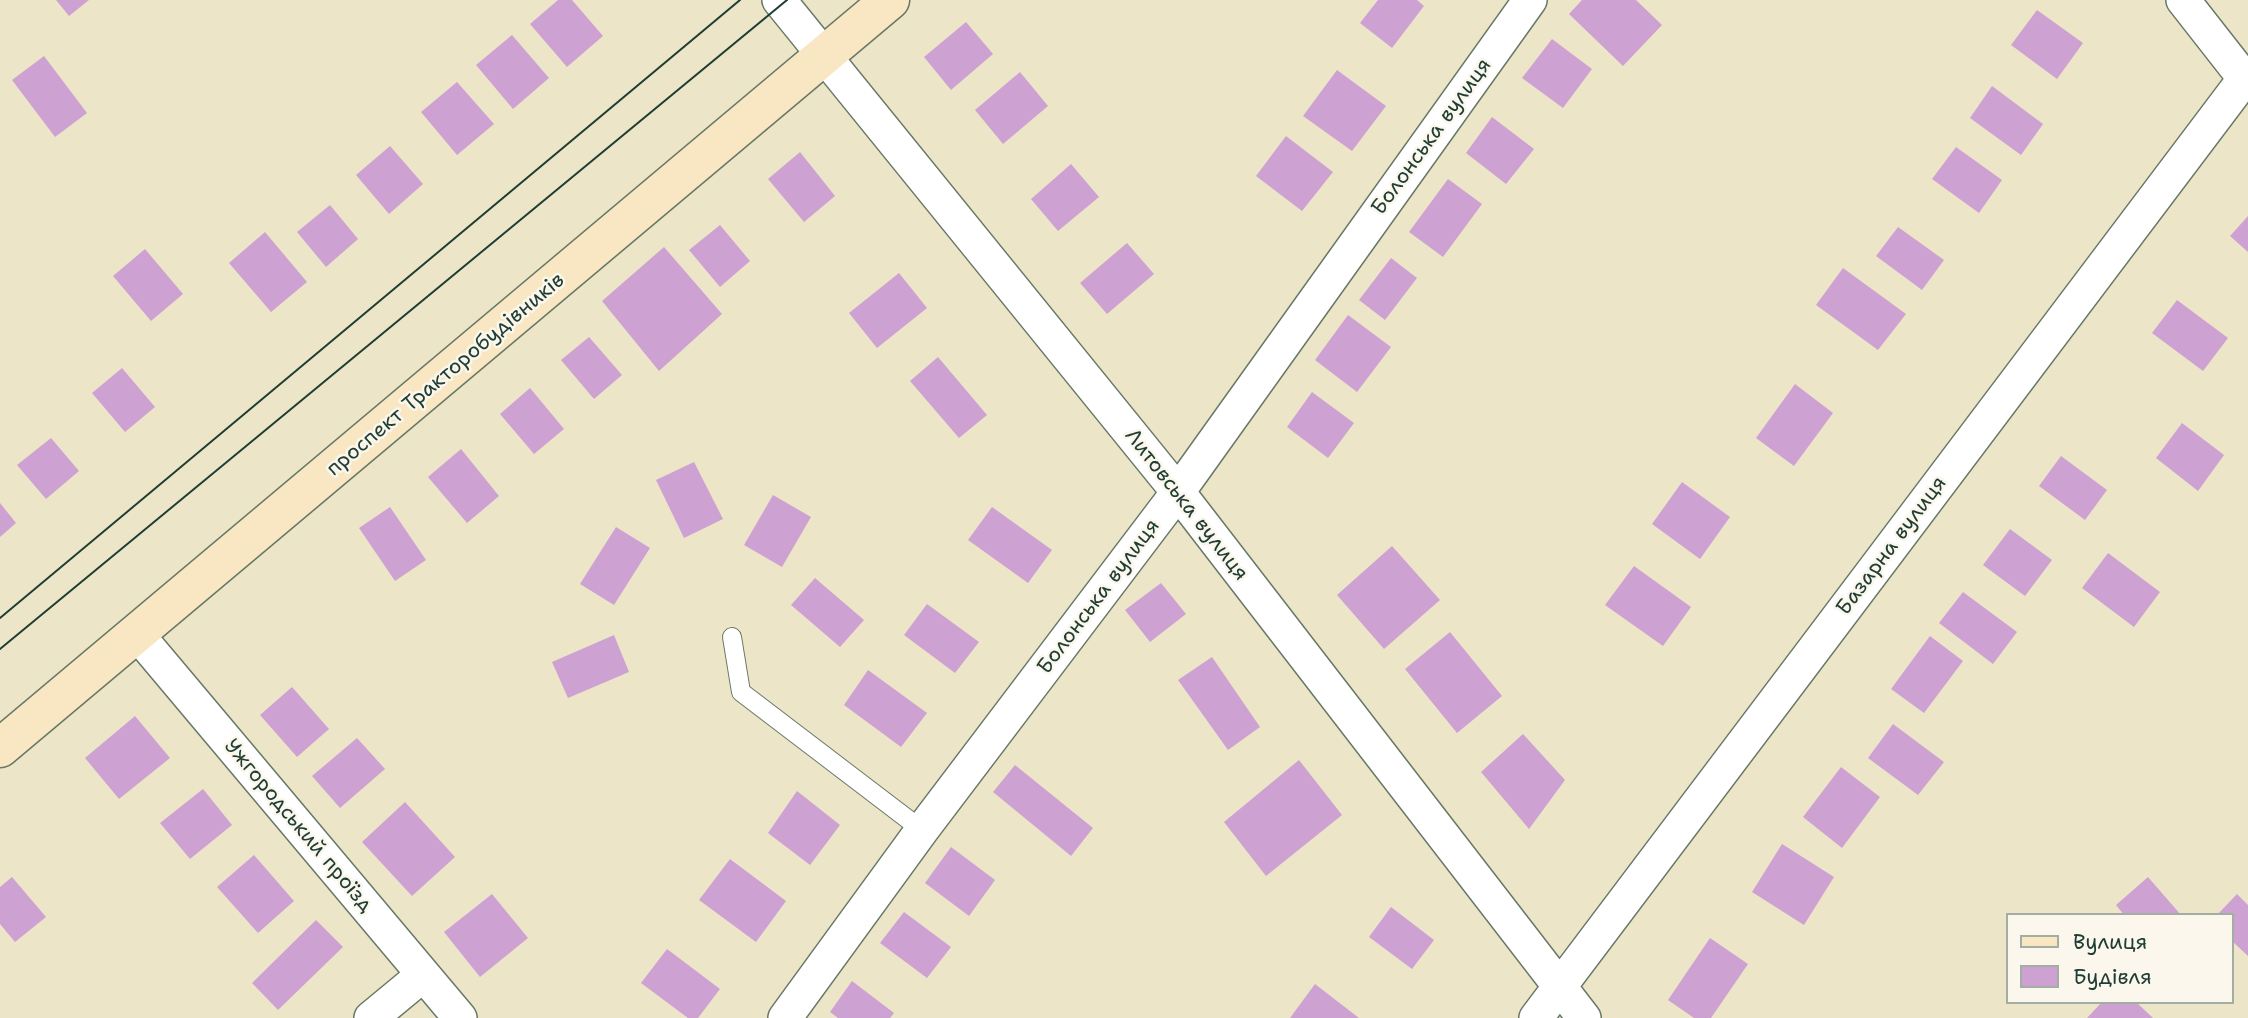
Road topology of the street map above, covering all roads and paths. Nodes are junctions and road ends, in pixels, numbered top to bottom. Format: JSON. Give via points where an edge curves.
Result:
{"nodes":[{"id":1,"x":779,"y":0,"type":"edge"},
{"id":2,"x":890,"y":0,"type":"edge"},
{"id":3,"x":1530,"y":0,"type":"edge"},
{"id":4,"x":2183,"y":0,"type":"edge"},
{"id":5,"x":825,"y":56,"type":"junction"},
{"id":6,"x":2247,"y":79,"type":"edge"},
{"id":7,"x":1178,"y":492,"type":"junction"},
{"id":8,"x":137,"y":634,"type":"junction"},
{"id":9,"x":732,"y":638,"type":"dead end"},
{"id":10,"x":0,"y":748,"type":"edge"},
{"id":11,"x":922,"y":830,"type":"junction"},
{"id":12,"x":423,"y":975,"type":"junction"},
{"id":13,"x":1558,"y":988,"type":"junction"},
{"id":14,"x":371,"y":1018,"type":"edge"},
{"id":15,"x":460,"y":1018,"type":"edge"},
{"id":16,"x":785,"y":1018,"type":"edge"},
{"id":17,"x":1536,"y":1018,"type":"edge"},
{"id":18,"x":1584,"y":1018,"type":"edge"}],
"edges":[{"from":1,"to":5,"type":"street","name":"Литовська вулиця"},
{"from":2,"to":5,"type":"main road","name":"проспект Тракторобудівників"},
{"from":3,"to":7,"type":"street","name":"Болонська вулиця"},
{"from":4,"to":6,"type":"street"},
{"from":5,"to":7,"type":"street","name":"Литовська вулиця"},
{"from":5,"to":8,"type":"main road","name":"проспект Тракторобудівників"},
{"from":6,"to":13,"type":"street","name":"Базарна вулиця"},
{"from":7,"to":11,"type":"street","name":"Болонська вулиця"},
{"from":7,"to":13,"type":"street","name":"Литовська вулиця"},
{"from":8,"to":10,"type":"main road","name":"проспект Тракторобудівників"},
{"from":8,"to":12,"type":"street","name":"Ужгородський проїзд"},
{"from":9,"to":11,"type":"lane","via":[[741,692]]},
{"from":11,"to":16,"type":"street","name":"Болонська вулиця"},
{"from":12,"to":14,"type":"street"},
{"from":12,"to":15,"type":"street","name":"Ужгородський проїзд"},
{"from":13,"to":17,"type":"street","name":"Базарна вулиця"},
{"from":13,"to":18,"type":"street","name":"Литовська вулиця"}]}
